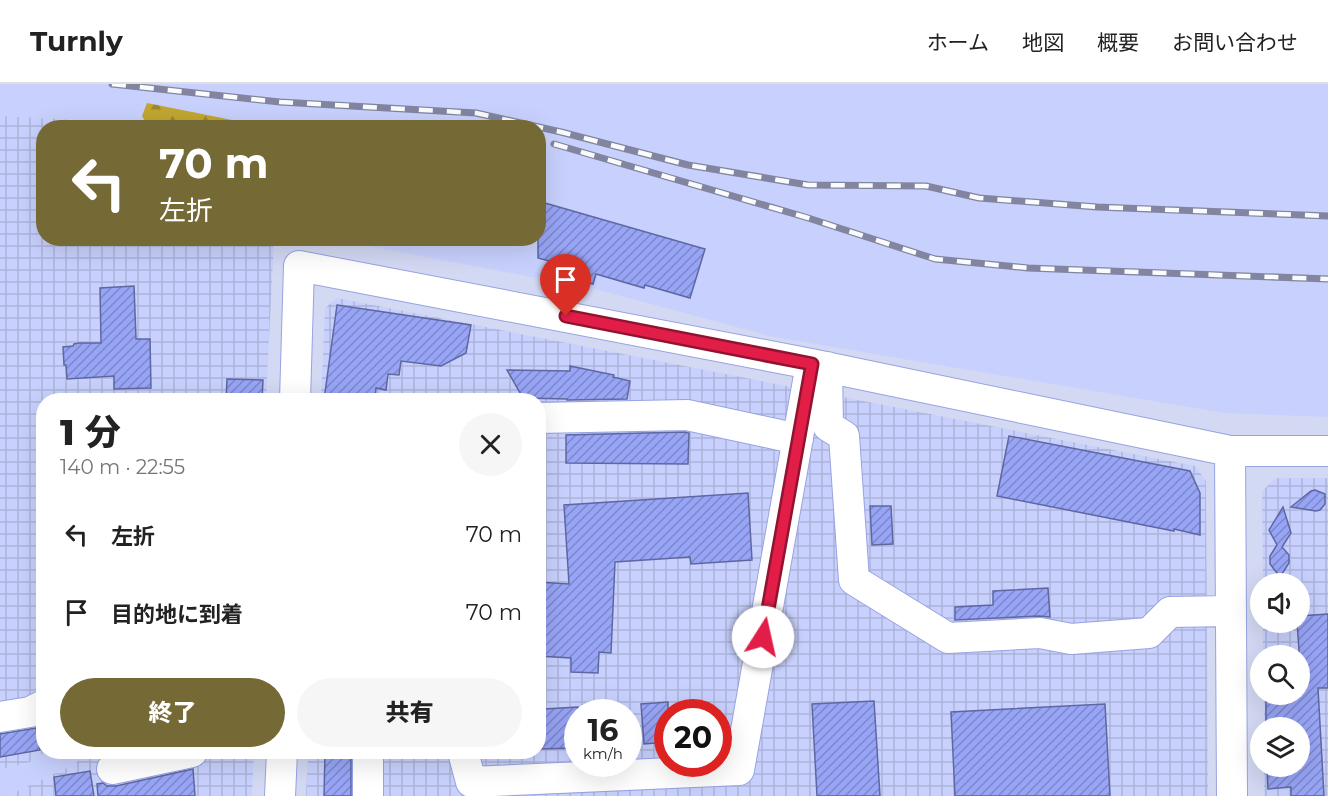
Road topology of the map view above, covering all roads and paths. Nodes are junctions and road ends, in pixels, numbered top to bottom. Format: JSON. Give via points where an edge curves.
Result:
{"nodes":[{"id":1,"x":819,"y":365,"type":"junction"},
{"id":2,"x":295,"y":393,"type":"edge"},
{"id":3,"x":546,"y":418,"type":"edge"},
{"id":4,"x":798,"y":438,"type":"junction"},
{"id":5,"x":1230,"y":451,"type":"junction"},
{"id":6,"x":1328,"y":451,"type":"edge"},
{"id":7,"x":1231,"y":611,"type":"junction"},
{"id":8,"x":36,"y":709,"type":"edge"},
{"id":9,"x":0,"y":717,"type":"edge"},
{"id":10,"x":159,"y":759,"type":"edge"},
{"id":11,"x":282,"y":759,"type":"edge"},
{"id":12,"x":368,"y":759,"type":"edge"},
{"id":13,"x":465,"y":759,"type":"edge"},
{"id":14,"x":111,"y":769,"type":"dead end"},
{"id":15,"x":280,"y":796,"type":"edge"},
{"id":16,"x":368,"y":796,"type":"edge"},
{"id":17,"x":1232,"y":796,"type":"edge"}],
"edges":[{"from":1,"to":2,"type":"street","via":[[299,266]]},
{"from":1,"to":4,"type":"street"},
{"from":1,"to":5,"type":"street"},
{"from":1,"to":7,"type":"street","via":[[828,426],[844,436],[854,580],[948,638],[1040,633],[1071,639],[1149,633],[1170,612]]},
{"from":3,"to":4,"type":"street","via":[[687,414]]},
{"from":4,"to":13,"type":"street","via":[[739,770],[471,782]]},
{"from":5,"to":6,"type":"street"},
{"from":5,"to":7,"type":"street"},
{"from":7,"to":17,"type":"street"},
{"from":8,"to":9,"type":"street"},
{"from":10,"to":14,"type":"street"},
{"from":11,"to":15,"type":"street"},
{"from":12,"to":16,"type":"street"}]}
